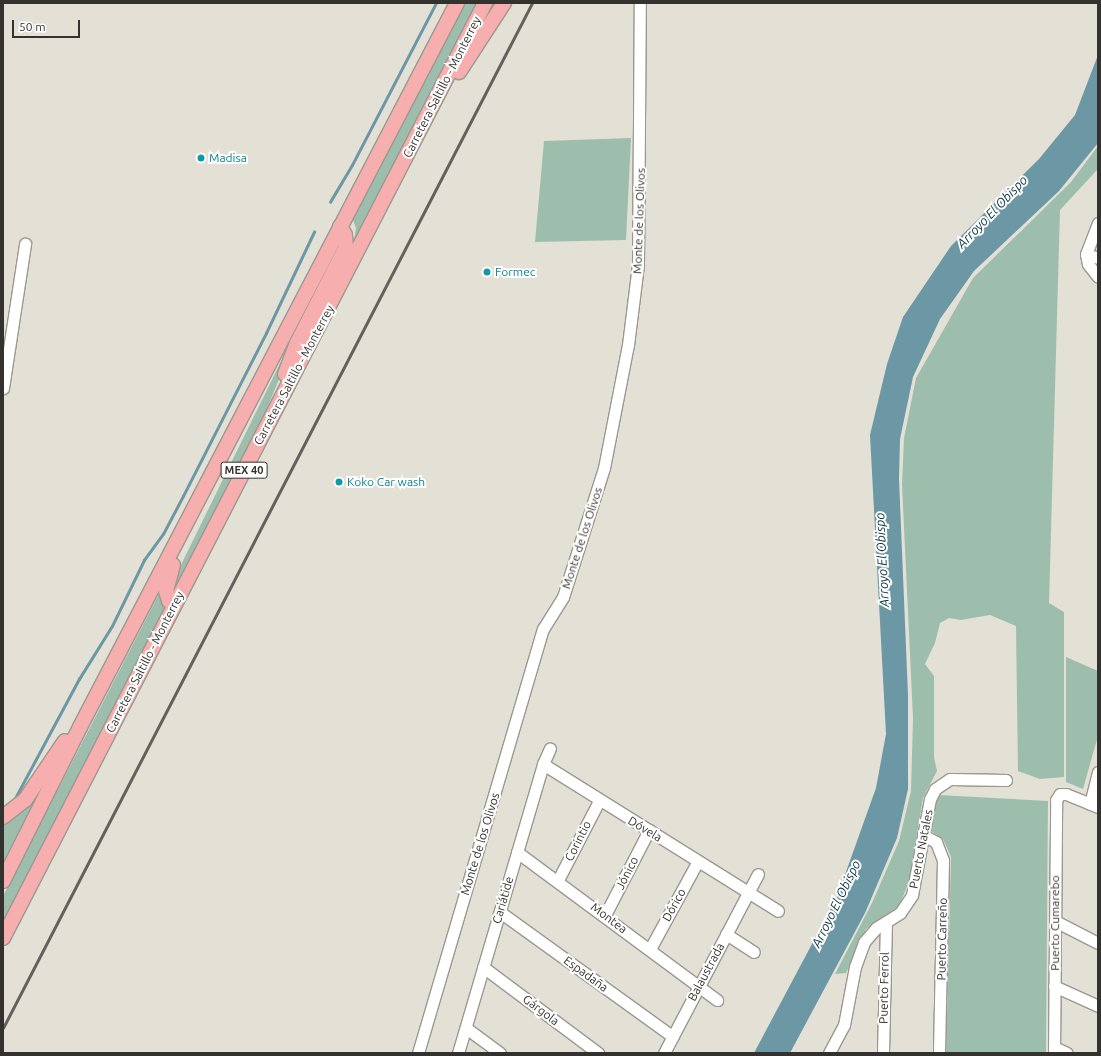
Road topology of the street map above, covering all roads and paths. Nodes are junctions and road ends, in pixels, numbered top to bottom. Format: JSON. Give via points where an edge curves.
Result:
{"nodes":[{"id":1,"x":457,"y":3,"type":"edge"},
{"id":2,"x":485,"y":3,"type":"edge"},
{"id":3,"x":504,"y":3,"type":"edge"},
{"id":4,"x":640,"y":3,"type":"edge"},
{"id":5,"x":440,"y":90,"type":"junction"},
{"id":6,"x":1098,"y":223,"type":"edge"},
{"id":7,"x":340,"y":226,"type":"junction"},
{"id":8,"x":25,"y":244,"type":"dead end"},
{"id":9,"x":1086,"y":254,"type":"junction"},
{"id":10,"x":1098,"y":258,"type":"edge"},
{"id":11,"x":1098,"y":276,"type":"edge"},
{"id":12,"x":3,"y":388,"type":"edge"},
{"id":13,"x":262,"y":434,"type":"junction"},
{"id":14,"x":222,"y":455,"type":"junction"},
{"id":15,"x":174,"y":604,"type":"junction"},
{"id":16,"x":80,"y":727,"type":"junction"},
{"id":17,"x":550,"y":748,"type":"dead end"},
{"id":18,"x":543,"y":764,"type":"junction"},
{"id":19,"x":1098,"y":772,"type":"edge"},
{"id":20,"x":1006,"y":780,"type":"dead end"},
{"id":21,"x":599,"y":801,"type":"junction"},
{"id":22,"x":1094,"y":806,"type":"edge"},
{"id":23,"x":3,"y":817,"type":"edge"},
{"id":24,"x":649,"y":830,"type":"junction"},
{"id":25,"x":923,"y":835,"type":"junction"},
{"id":26,"x":517,"y":852,"type":"junction"},
{"id":27,"x":698,"y":861,"type":"junction"},
{"id":28,"x":758,"y":874,"type":"dead end"},
{"id":29,"x":558,"y":880,"type":"junction"},
{"id":30,"x":3,"y":881,"type":"edge"},
{"id":31,"x":749,"y":892,"type":"junction"},
{"id":32,"x":778,"y":911,"type":"dead end"},
{"id":33,"x":500,"y":912,"type":"junction"},
{"id":34,"x":605,"y":915,"type":"junction"},
{"id":35,"x":1055,"y":922,"type":"junction"},
{"id":36,"x":886,"y":923,"type":"junction"},
{"id":37,"x":726,"y":934,"type":"junction"},
{"id":38,"x":3,"y":938,"type":"edge"},
{"id":39,"x":1098,"y":943,"type":"edge"},
{"id":40,"x":650,"y":949,"type":"junction"},
{"id":41,"x":754,"y":952,"type":"dead end"},
{"id":42,"x":483,"y":967,"type":"junction"},
{"id":43,"x":699,"y":986,"type":"junction"},
{"id":44,"x":1054,"y":986,"type":"junction"},
{"id":45,"x":717,"y":1000,"type":"dead end"},
{"id":46,"x":1098,"y":1006,"type":"edge"},
{"id":47,"x":466,"y":1028,"type":"junction"},
{"id":48,"x":673,"y":1037,"type":"junction"},
{"id":49,"x":1054,"y":1050,"type":"edge"},
{"id":50,"x":418,"y":1053,"type":"edge"},
{"id":51,"x":458,"y":1053,"type":"edge"},
{"id":52,"x":500,"y":1053,"type":"edge"},
{"id":53,"x":598,"y":1053,"type":"edge"},
{"id":54,"x":664,"y":1053,"type":"edge"},
{"id":55,"x":829,"y":1053,"type":"edge"},
{"id":56,"x":882,"y":1053,"type":"edge"},
{"id":57,"x":939,"y":1053,"type":"edge"},
{"id":58,"x":1067,"y":1053,"type":"edge"}],
"edges":[{"from":1,"to":7,"type":"main road","name":"Carretera Saltillo - Monterrey","number":"MEX 40"},
{"from":2,"to":5,"type":"main road","name":"Carretera Saltillo - Monterrey","number":"MEX 40"},
{"from":3,"to":5,"type":"main road","via":[[456,76]]},
{"from":4,"to":50,"type":"street","name":"Monte de los Olivos","via":[[638,265],[628,345],[604,468],[563,597],[543,629]]},
{"from":5,"to":13,"type":"main road","name":"Carretera Saltillo - Monterrey","number":"MEX 40"},
{"from":6,"to":9,"type":"street"},
{"from":7,"to":13,"type":"main road","via":[[346,235],[346,247],[297,343]]},
{"from":7,"to":14,"type":"main road","name":"Carretera Saltillo - Monterrey","number":"MEX 40"},
{"from":8,"to":12,"type":"street"},
{"from":9,"to":10,"type":"street"},
{"from":9,"to":11,"type":"street","via":[[1088,264]]},
{"from":13,"to":15,"type":"main road","name":"Carretera Saltillo - Monterrey","number":"MEX 40"},
{"from":14,"to":15,"type":"main road","via":[[208,496],[169,572],[166,591],[169,601]]},
{"from":14,"to":16,"type":"main road","name":"Carretera Saltillo - Monterrey","number":"MEX 40"},
{"from":15,"to":38,"type":"main road","name":"Carretera Saltillo - Monterrey","number":"MEX 40"},
{"from":16,"to":23,"type":"main road","via":[[65,742],[25,800]]},
{"from":16,"to":30,"type":"main road","name":"Carretera Saltillo - Monterrey","number":"MEX 40"},
{"from":17,"to":18,"type":"street","name":"Cariátide"},
{"from":18,"to":21,"type":"street","name":"Dóvela"},
{"from":18,"to":26,"type":"street","name":"Cariátide"},
{"from":19,"to":22,"type":"street"},
{"from":20,"to":25,"type":"street","name":"Puerto Natales","via":[[962,777],[942,782],[930,799]]},
{"from":21,"to":24,"type":"street","name":"Dóvela"},
{"from":21,"to":29,"type":"street","name":"Corintio"},
{"from":22,"to":35,"type":"street","name":"Puerto Cumarebo","via":[[1066,794],[1060,794],[1056,800]]},
{"from":24,"to":27,"type":"street","name":"Dóvela"},
{"from":24,"to":34,"type":"street","name":"Jónico"},
{"from":25,"to":36,"type":"street","name":"Puerto Natales","via":[[912,895],[900,913]]},
{"from":25,"to":57,"type":"street","name":"Puerto Carreño","via":[[936,842],[943,860]]},
{"from":26,"to":29,"type":"street","name":"Montea"},
{"from":26,"to":33,"type":"street","name":"Cariátide"},
{"from":27,"to":31,"type":"street","name":"Dóvela"},
{"from":27,"to":40,"type":"street","name":"Dórico"},
{"from":28,"to":31,"type":"street","name":"Balaustrada"},
{"from":29,"to":34,"type":"street","name":"Montea"},
{"from":31,"to":32,"type":"street","name":"Dóvela"},
{"from":31,"to":37,"type":"street","name":"Balaustrada"},
{"from":33,"to":42,"type":"street","name":"Cariátide"},
{"from":33,"to":48,"type":"street","name":"Espadaña"},
{"from":34,"to":40,"type":"street","name":"Montea"},
{"from":35,"to":39,"type":"street"},
{"from":35,"to":44,"type":"street","name":"Puerto Cumarebo"},
{"from":36,"to":55,"type":"street","name":"Puerto Natales","via":[[871,933],[864,942],[855,966],[844,1025]]},
{"from":36,"to":56,"type":"street","name":"Puerto Ferrol"},
{"from":37,"to":41,"type":"street"},
{"from":37,"to":43,"type":"street","name":"Balaustrada"},
{"from":40,"to":43,"type":"street","name":"Montea"},
{"from":42,"to":47,"type":"street","name":"Cariátide"},
{"from":42,"to":53,"type":"street","name":"Gárgola"},
{"from":43,"to":45,"type":"street","name":"Montea"},
{"from":43,"to":48,"type":"street","name":"Balaustrada"},
{"from":44,"to":46,"type":"street"},
{"from":44,"to":49,"type":"street","name":"Puerto Cumarebo"},
{"from":47,"to":51,"type":"street","name":"Cariátide"},
{"from":47,"to":52,"type":"street"},
{"from":48,"to":54,"type":"street","name":"Balaustrada"},
{"from":49,"to":58,"type":"street"}]}
